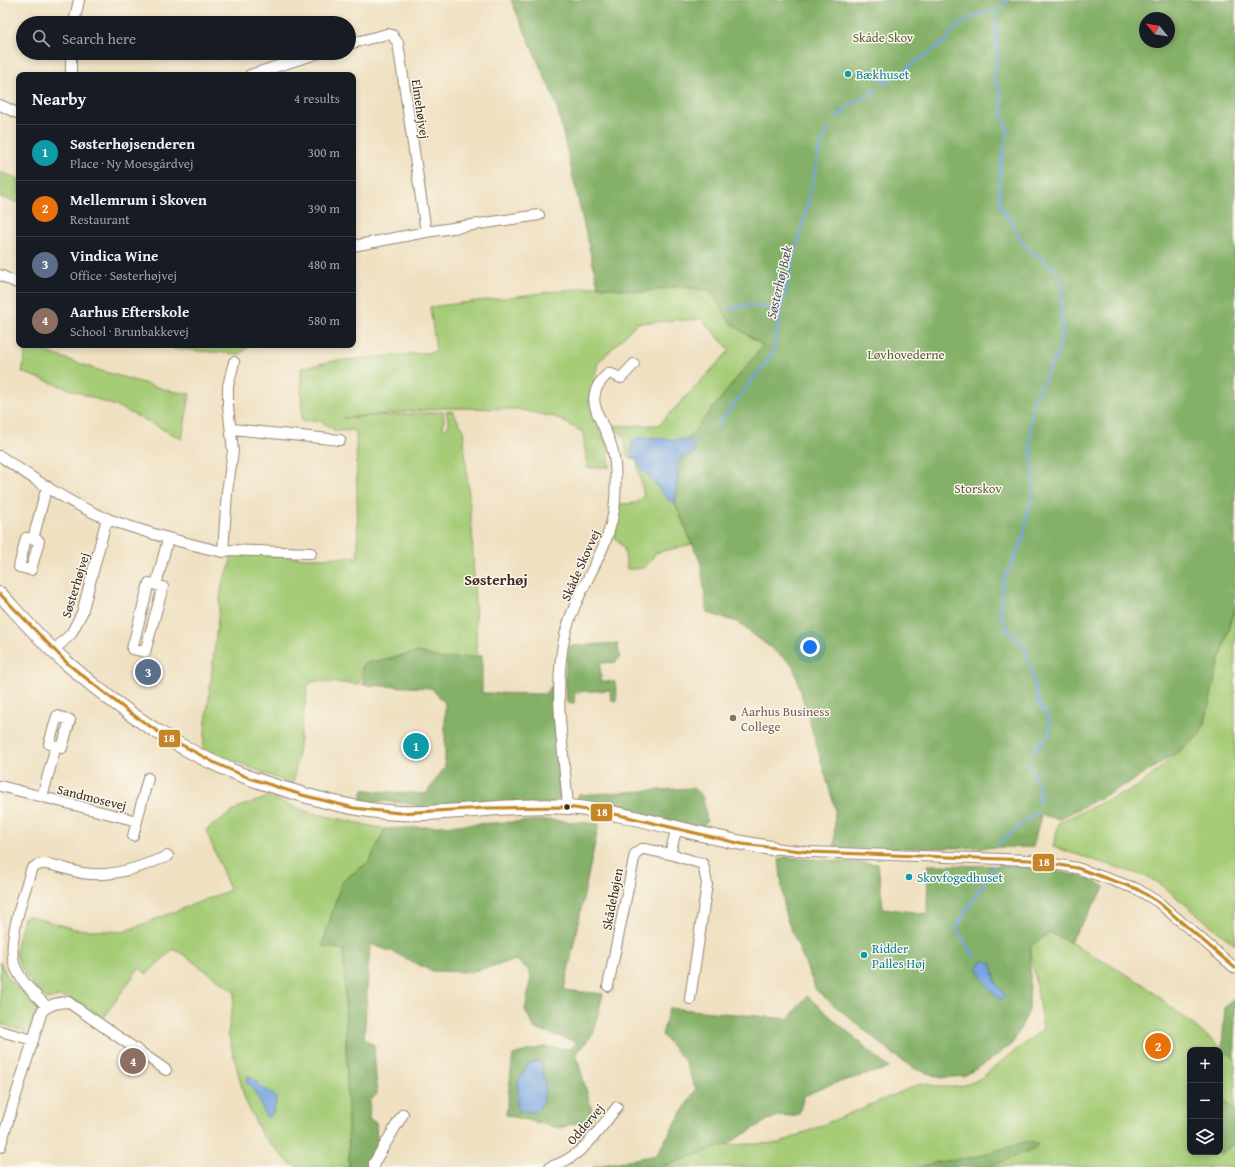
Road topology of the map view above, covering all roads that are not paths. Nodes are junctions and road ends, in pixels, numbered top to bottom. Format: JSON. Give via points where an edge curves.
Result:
{"nodes":[{"id":1,"x":79,"y":0,"type":"edge"},
{"id":2,"x":76,"y":16,"type":"edge"},
{"id":3,"x":356,"y":42,"type":"edge"},
{"id":4,"x":71,"y":60,"type":"edge"},
{"id":5,"x":298,"y":60,"type":"edge"},
{"id":6,"x":71,"y":72,"type":"edge"},
{"id":7,"x":260,"y":72,"type":"edge"},
{"id":8,"x":0,"y":105,"type":"edge"},
{"id":9,"x":16,"y":113,"type":"edge"},
{"id":10,"x":539,"y":215,"type":"dead end"},
{"id":11,"x":426,"y":232,"type":"junction"},
{"id":12,"x":356,"y":245,"type":"edge"},
{"id":13,"x":0,"y":275,"type":"edge"},
{"id":14,"x":16,"y":283,"type":"edge"},
{"id":15,"x":234,"y":362,"type":"dead end"},
{"id":16,"x":634,"y":364,"type":"dead end"},
{"id":17,"x":232,"y":429,"type":"junction"},
{"id":18,"x":340,"y":440,"type":"dead end"},
{"id":19,"x":0,"y":456,"type":"edge"},
{"id":20,"x":47,"y":486,"type":"junction"},
{"id":21,"x":107,"y":518,"type":"junction"},
{"id":22,"x":168,"y":539,"type":"junction"},
{"id":23,"x":33,"y":540,"type":"dead end"},
{"id":24,"x":223,"y":552,"type":"junction"},
{"id":25,"x":311,"y":553,"type":"dead end"},
{"id":26,"x":156,"y":585,"type":"junction"},
{"id":27,"x":0,"y":594,"type":"edge"},
{"id":28,"x":53,"y":651,"type":"junction"},
{"id":29,"x":56,"y":746,"type":"dead end"},
{"id":30,"x":148,"y":778,"type":"dead end"},
{"id":31,"x":0,"y":786,"type":"edge"},
{"id":32,"x":42,"y":797,"type":"junction"},
{"id":33,"x":568,"y":807,"type":"junction"},
{"id":34,"x":136,"y":821,"type":"junction"},
{"id":35,"x":677,"y":827,"type":"junction"},
{"id":36,"x":133,"y":836,"type":"dead end"},
{"id":37,"x":772,"y":848,"type":"joint"},
{"id":38,"x":670,"y":854,"type":"junction"},
{"id":39,"x":168,"y":856,"type":"dead end"},
{"id":40,"x":1235,"y":968,"type":"edge"},
{"id":41,"x":608,"y":986,"type":"dead end"},
{"id":42,"x":690,"y":999,"type":"dead end"},
{"id":43,"x":47,"y":1007,"type":"junction"},
{"id":44,"x":0,"y":1031,"type":"edge"},
{"id":45,"x":33,"y":1040,"type":"junction"},
{"id":46,"x":166,"y":1070,"type":"dead end"},
{"id":47,"x":617,"y":1107,"type":"dead end"},
{"id":48,"x":403,"y":1114,"type":"dead end"},
{"id":49,"x":1,"y":1143,"type":"edge"},
{"id":50,"x":374,"y":1167,"type":"edge"},
{"id":51,"x":550,"y":1167,"type":"edge"}],
"edges":[{"from":1,"to":2,"type":"street"},
{"from":3,"to":11,"type":"street","name":"Elmehøjvej","via":[[387,34],[392,35],[398,42]]},
{"from":4,"to":6,"type":"street"},
{"from":5,"to":7,"type":"street"},
{"from":8,"to":9,"type":"street"},
{"from":10,"to":11,"type":"street"},
{"from":11,"to":12,"type":"street"},
{"from":13,"to":14,"type":"street"},
{"from":15,"to":17,"type":"street","via":[[228,386]]},
{"from":16,"to":33,"type":"street","name":"Skåde Skovvej","via":[[621,378],[608,373],[599,381],[595,391],[596,412],[607,431],[613,450],[615,500],[608,538],[577,601],[565,634],[562,652],[559,675]]},
{"from":17,"to":18,"type":"street"},
{"from":17,"to":24,"type":"street","via":[[233,451]]},
{"from":19,"to":20,"type":"street"},
{"from":20,"to":21,"type":"street"},
{"from":20,"to":23,"type":"street"},
{"from":21,"to":22,"type":"street"},
{"from":21,"to":28,"type":"street","name":"Søsterhøjvej","via":[[82,613],[71,634]]},
{"from":22,"to":24,"type":"street"},
{"from":22,"to":26,"type":"street"},
{"from":24,"to":25,"type":"street","via":[[228,550]]},
{"from":26,"to":26,"type":"street","via":[[149,583],[132,649],[145,652],[163,587]]},
{"from":27,"to":28,"type":"street"},
{"from":28,"to":33,"type":"street","via":[[106,695],[160,733],[201,756],[249,778],[302,795],[354,808],[400,813]]},
{"from":29,"to":32,"type":"street","name":"Sandmosevej"},
{"from":30,"to":34,"type":"street","name":"Sandmosevej"},
{"from":31,"to":32,"type":"street","name":"Sandmosevej"},
{"from":32,"to":34,"type":"street","name":"Sandmosevej"},
{"from":33,"to":35,"type":"street","via":[[619,814]]},
{"from":34,"to":36,"type":"street","name":"Sandmosevej"},
{"from":35,"to":37,"type":"street","via":[[742,844]]},
{"from":35,"to":38,"type":"street"},
{"from":37,"to":40,"type":"street","via":[[809,852],[1030,860],[1077,868],[1136,890],[1158,902]]},
{"from":38,"to":41,"type":"street","name":"Skådehøjen","via":[[644,849],[635,854]]},
{"from":38,"to":42,"type":"street","name":"Skådehøjen","via":[[703,864],[707,884]]},
{"from":39,"to":43,"type":"street","via":[[116,874],[82,873],[42,863],[34,866],[14,933],[12,953],[20,976]]},
{"from":43,"to":45,"type":"street","via":[[42,1011]]},
{"from":43,"to":46,"type":"street","via":[[58,1002],[68,1002]]},
{"from":44,"to":45,"type":"street"},
{"from":45,"to":49,"type":"street"},
{"from":47,"to":51,"type":"street","name":"Oddervej","via":[[587,1145],[573,1157]]},
{"from":48,"to":50,"type":"street"}]}
